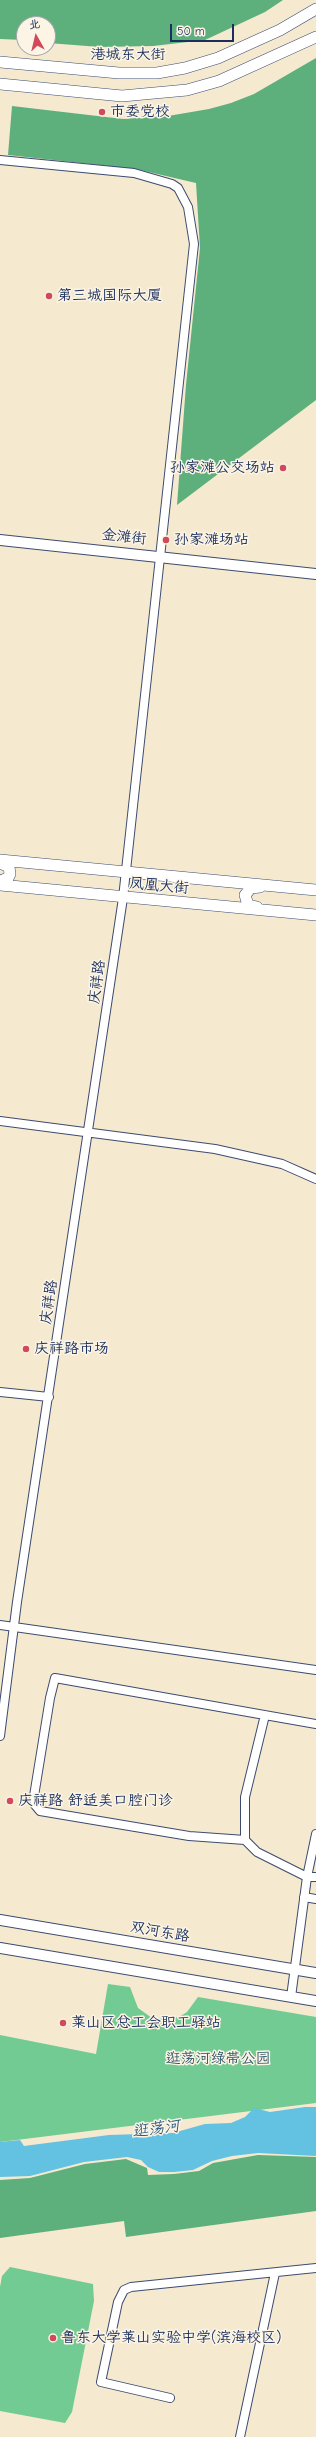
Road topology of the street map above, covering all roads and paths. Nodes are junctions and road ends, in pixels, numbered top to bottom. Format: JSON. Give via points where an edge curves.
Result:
{"nodes":[{"id":1,"x":316,"y":10,"type":"edge"},
{"id":2,"x":316,"y":37,"type":"edge"},
{"id":3,"x":0,"y":62,"type":"edge"},
{"id":4,"x":0,"y":84,"type":"edge"},
{"id":5,"x":0,"y":160,"type":"edge"},
{"id":6,"x":0,"y":540,"type":"edge"},
{"id":7,"x":159,"y":556,"type":"junction"},
{"id":8,"x":316,"y":574,"type":"edge"},
{"id":9,"x":0,"y":861,"type":"edge"},
{"id":10,"x":125,"y":873,"type":"junction"},
{"id":11,"x":0,"y":881,"type":"edge"},
{"id":12,"x":0,"y":885,"type":"edge"},
{"id":13,"x":275,"y":886,"type":"junction"},
{"id":14,"x":316,"y":890,"type":"edge"},
{"id":15,"x":123,"y":898,"type":"junction"},
{"id":16,"x":273,"y":911,"type":"junction"},
{"id":17,"x":316,"y":915,"type":"edge"},
{"id":18,"x":0,"y":1121,"type":"edge"},
{"id":19,"x":89,"y":1133,"type":"junction"},
{"id":20,"x":316,"y":1179,"type":"edge"},
{"id":21,"x":0,"y":1392,"type":"edge"},
{"id":22,"x":49,"y":1397,"type":"junction"},
{"id":23,"x":0,"y":1625,"type":"edge"},
{"id":24,"x":14,"y":1627,"type":"junction"},
{"id":25,"x":316,"y":1670,"type":"edge"},
{"id":26,"x":265,"y":1715,"type":"junction"},
{"id":27,"x":316,"y":1724,"type":"edge"},
{"id":28,"x":0,"y":1736,"type":"edge"},
{"id":29,"x":316,"y":1834,"type":"edge"},
{"id":30,"x":245,"y":1840,"type":"junction"},
{"id":31,"x":312,"y":1877,"type":"edge"},
{"id":32,"x":304,"y":1897,"type":"junction"},
{"id":33,"x":316,"y":1899,"type":"edge"},
{"id":34,"x":0,"y":1920,"type":"edge"},
{"id":35,"x":0,"y":1948,"type":"edge"},
{"id":36,"x":294,"y":1969,"type":"junction"},
{"id":37,"x":316,"y":1973,"type":"edge"},
{"id":38,"x":291,"y":1997,"type":"junction"},
{"id":39,"x":316,"y":2001,"type":"edge"},
{"id":40,"x":316,"y":2268,"type":"edge"},
{"id":41,"x":275,"y":2273,"type":"junction"},
{"id":42,"x":170,"y":2398,"type":"dead end"},
{"id":43,"x":240,"y":2437,"type":"edge"}],
"edges":[{"from":1,"to":3,"type":"main road","name":"港城东大街","via":[[280,30],[218,58],[157,73],[120,73]]},
{"from":2,"to":4,"type":"main road","via":[[225,78],[186,90],[122,96]]},
{"from":5,"to":7,"type":"street","name":"庆祥路","via":[[156,177],[178,188],[188,207],[194,244]]},
{"from":6,"to":7,"type":"street","name":"金滩街"},
{"from":7,"to":8,"type":"street","name":"金滩街"},
{"from":7,"to":10,"type":"street","name":"庆祥路"},
{"from":9,"to":10,"type":"main road","name":"凤凰大街"},
{"from":9,"to":11,"type":"main road","via":[[8,866],[10,874],[8,878]]},
{"from":10,"to":13,"type":"main road","name":"凤凰大街"},
{"from":10,"to":15,"type":"street","name":"庆祥路"},
{"from":12,"to":15,"type":"main road","name":"凤凰大街"},
{"from":13,"to":14,"type":"main road","name":"凤凰大街"},
{"from":13,"to":16,"type":"main road","via":[[255,887],[245,895],[248,905]]},
{"from":15,"to":16,"type":"main road","name":"凤凰大街"},
{"from":15,"to":19,"type":"street","name":"庆祥路"},
{"from":16,"to":17,"type":"main road","name":"凤凰大街"},
{"from":18,"to":19,"type":"street"},
{"from":19,"to":20,"type":"street","via":[[215,1149],[282,1164]]},
{"from":19,"to":22,"type":"street","name":"庆祥路"},
{"from":21,"to":22,"type":"street"},
{"from":22,"to":24,"type":"street","name":"庆祥路"},
{"from":23,"to":24,"type":"street"},
{"from":24,"to":25,"type":"street"},
{"from":24,"to":28,"type":"street","name":"庆祥路"},
{"from":26,"to":27,"type":"street"},
{"from":26,"to":30,"type":"street","via":[[245,1797]]},
{"from":26,"to":30,"type":"street","via":[[55,1678],[37,1771],[34,1796],[35,1805],[40,1811],[189,1836]]},
{"from":29,"to":31,"type":"street"},
{"from":30,"to":31,"type":"street","via":[[257,1852]]},
{"from":31,"to":32,"type":"street"},
{"from":32,"to":33,"type":"street"},
{"from":32,"to":36,"type":"street"},
{"from":34,"to":36,"type":"street","name":"双河东路"},
{"from":35,"to":38,"type":"street"},
{"from":36,"to":37,"type":"street","name":"双河东路"},
{"from":36,"to":38,"type":"street"},
{"from":38,"to":39,"type":"street"},
{"from":40,"to":41,"type":"street"},
{"from":41,"to":42,"type":"street","via":[[131,2287],[120,2294],[101,2382]]},
{"from":41,"to":43,"type":"street"}]}
